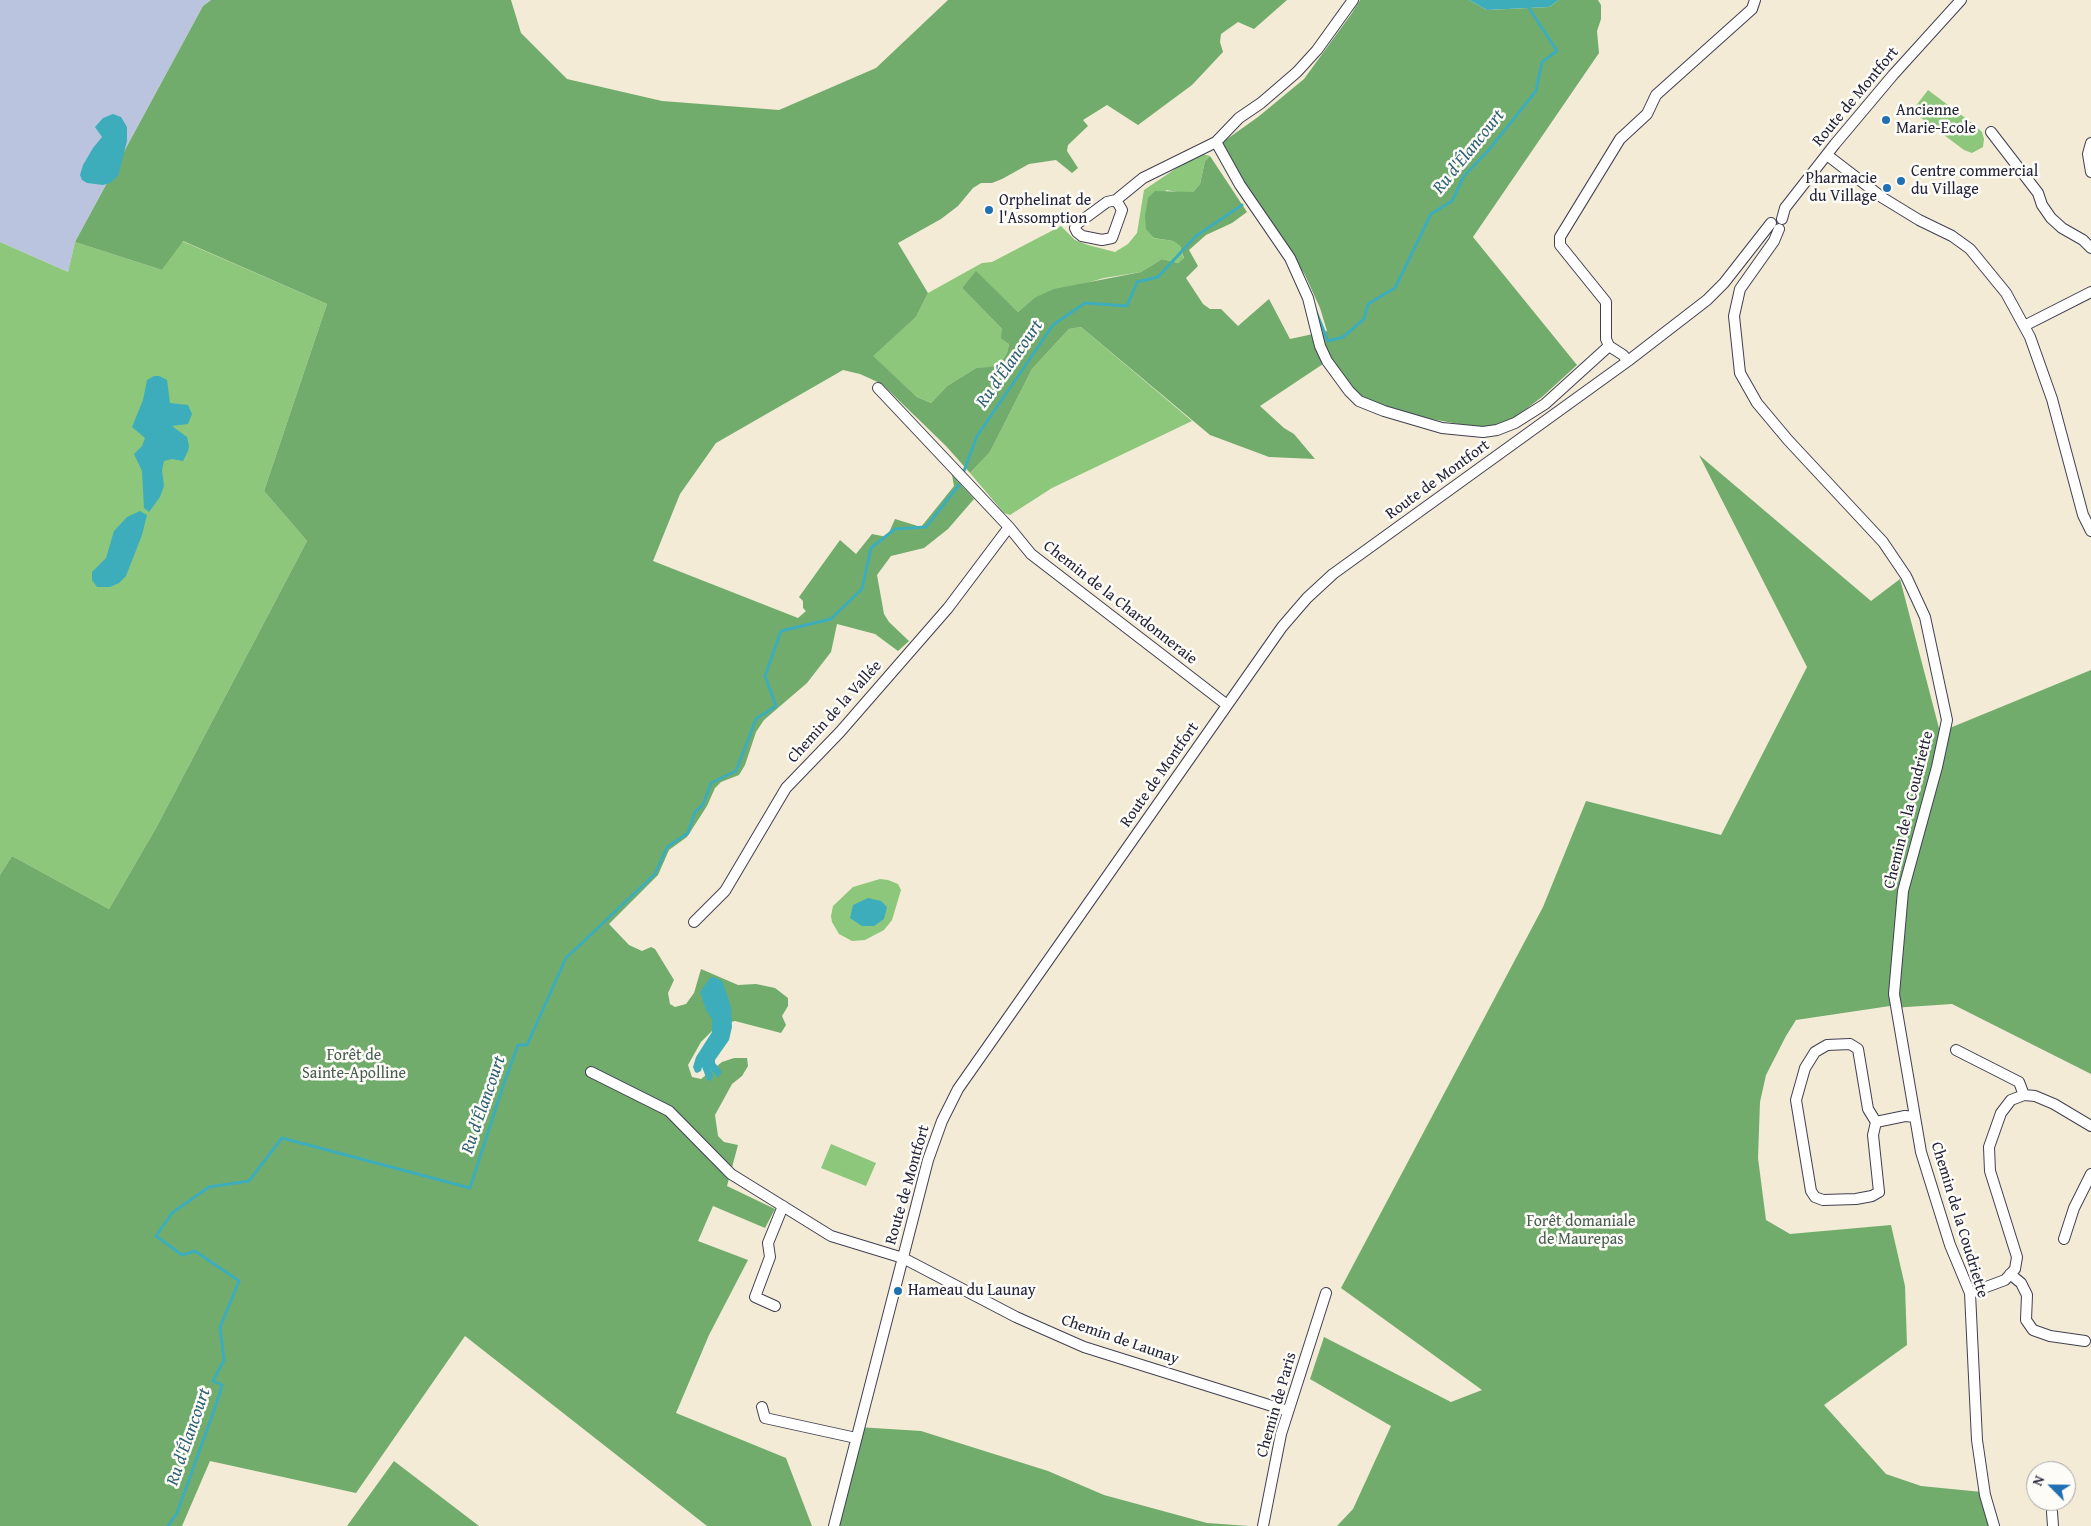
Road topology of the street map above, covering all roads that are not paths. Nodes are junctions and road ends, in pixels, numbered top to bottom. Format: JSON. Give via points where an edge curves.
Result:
{"nodes":[{"id":1,"x":1353,"y":0,"type":"edge"},
{"id":2,"x":1755,"y":0,"type":"edge"},
{"id":3,"x":1961,"y":0,"type":"edge"},
{"id":4,"x":1992,"y":132,"type":"dead end"},
{"id":5,"x":1216,"y":142,"type":"junction"},
{"id":6,"x":2091,"y":143,"type":"edge"},
{"id":7,"x":1827,"y":155,"type":"junction"},
{"id":8,"x":2091,"y":172,"type":"edge"},
{"id":9,"x":1116,"y":200,"type":"junction"},
{"id":10,"x":1778,"y":224,"type":"junction"},
{"id":11,"x":2091,"y":248,"type":"edge"},
{"id":12,"x":2091,"y":292,"type":"edge"},
{"id":13,"x":2024,"y":326,"type":"junction"},
{"id":14,"x":1609,"y":346,"type":"junction"},
{"id":15,"x":1628,"y":361,"type":"junction"},
{"id":16,"x":878,"y":388,"type":"dead end"},
{"id":17,"x":1009,"y":527,"type":"junction"},
{"id":18,"x":2091,"y":531,"type":"edge"},
{"id":19,"x":1227,"y":704,"type":"junction"},
{"id":20,"x":694,"y":922,"type":"dead end"},
{"id":21,"x":1956,"y":1050,"type":"dead end"},
{"id":22,"x":591,"y":1072,"type":"dead end"},
{"id":23,"x":2024,"y":1095,"type":"junction"},
{"id":24,"x":1916,"y":1117,"type":"junction"},
{"id":25,"x":1876,"y":1122,"type":"junction"},
{"id":26,"x":2091,"y":1126,"type":"edge"},
{"id":27,"x":2091,"y":1174,"type":"edge"},
{"id":28,"x":783,"y":1206,"type":"junction"},
{"id":29,"x":2064,"y":1239,"type":"dead end"},
{"id":30,"x":903,"y":1258,"type":"junction"},
{"id":31,"x":2010,"y":1274,"type":"junction"},
{"id":32,"x":1326,"y":1293,"type":"dead end"},
{"id":33,"x":1970,"y":1293,"type":"junction"},
{"id":34,"x":775,"y":1306,"type":"dead end"},
{"id":35,"x":2084,"y":1341,"type":"dead end"},
{"id":36,"x":762,"y":1407,"type":"dead end"},
{"id":37,"x":1288,"y":1411,"type":"junction"},
{"id":38,"x":856,"y":1438,"type":"junction"},
{"id":39,"x":2052,"y":1512,"type":"dead end"},
{"id":40,"x":834,"y":1526,"type":"edge"},
{"id":41,"x":1263,"y":1526,"type":"edge"},
{"id":42,"x":1994,"y":1526,"type":"edge"},
{"id":43,"x":2053,"y":1526,"type":"edge"}],
"edges":[{"from":1,"to":5,"type":"street","via":[[1297,72],[1239,118]]},
{"from":2,"to":14,"type":"street","via":[[1752,9],[1656,95],[1647,114],[1620,139],[1560,237],[1560,245],[1606,302],[1606,339]]},
{"from":3,"to":7,"type":"street","name":"Route de Montfort","via":[[1893,74]]},
{"from":4,"to":11,"type":"street","via":[[2038,193],[2051,218]]},
{"from":5,"to":9,"type":"street","via":[[1143,178]]},
{"from":5,"to":14,"type":"street","via":[[1240,185],[1290,258],[1308,298],[1314,329],[1328,361],[1359,401],[1442,428],[1497,430],[1545,404]]},
{"from":6,"to":8,"type":"street","via":[[2088,154]]},
{"from":7,"to":10,"type":"street","name":"Route de Montfort","via":[[1785,208]]},
{"from":7,"to":13,"type":"street","via":[[1883,198],[1970,249],[2006,293]]},
{"from":9,"to":9,"type":"street","via":[[1106,202],[1080,221],[1075,228],[1078,232],[1082,236],[1102,240],[1112,238],[1122,210]]},
{"from":10,"to":15,"type":"street","name":"Route de Montfort","via":[[1707,300]]},
{"from":10,"to":24,"type":"street","name":"Chemin de la Coudriette","via":[[1774,241],[1740,289],[1734,316],[1740,372],[1764,411],[1883,542],[1906,576],[1925,617],[1947,720],[1903,891],[1894,994]]},
{"from":12,"to":13,"type":"street"},
{"from":13,"to":18,"type":"street","via":[[2052,399],[2083,515]]},
{"from":14,"to":15,"type":"street"},
{"from":15,"to":19,"type":"street","name":"Route de Montfort","via":[[1333,574],[1282,626]]},
{"from":16,"to":17,"type":"street","name":"Chemin de la Chardonneraie"},
{"from":17,"to":19,"type":"street","name":"Chemin de la Chardonneraie","via":[[1031,554]]},
{"from":17,"to":20,"type":"street","name":"Chemin de la Vallée","via":[[948,608],[840,732],[786,788],[725,891]]},
{"from":19,"to":30,"type":"street","name":"Route de Montfort","via":[[958,1089],[928,1160]]},
{"from":21,"to":23,"type":"street","via":[[2018,1082]]},
{"from":22,"to":28,"type":"street","name":"Chemin de Launay","via":[[668,1111],[731,1174]]},
{"from":23,"to":26,"type":"street","via":[[2054,1104]]},
{"from":23,"to":31,"type":"street","via":[[2011,1100],[2000,1113],[1989,1147],[1990,1171],[2017,1257],[2015,1269]]},
{"from":24,"to":25,"type":"street"},
{"from":24,"to":33,"type":"street","name":"Chemin de la Coudriette","via":[[1921,1152],[1950,1245]]},
{"from":25,"to":25,"type":"street","via":[[1868,1109],[1858,1049],[1850,1044],[1827,1045],[1815,1052],[1805,1068],[1796,1100],[1804,1159],[1815,1197],[1823,1200],[1856,1199],[1880,1192],[1873,1135]]},
{"from":27,"to":29,"type":"street","via":[[2074,1208]]},
{"from":28,"to":30,"type":"street","name":"Chemin de Launay","via":[[831,1236]]},
{"from":28,"to":34,"type":"street","via":[[768,1243],[770,1257],[755,1296]]},
{"from":30,"to":37,"type":"street","name":"Chemin de Launay","via":[[1084,1347]]},
{"from":30,"to":38,"type":"street","name":"Route de Montfort"},
{"from":31,"to":33,"type":"street","via":[[2005,1280]]},
{"from":31,"to":35,"type":"street","via":[[2021,1283],[2027,1295],[2026,1320],[2034,1330]]},
{"from":32,"to":37,"type":"street","name":"Chemin de Paris"},
{"from":33,"to":42,"type":"street","name":"Chemin de la Coudriette","via":[[1977,1440],[1985,1496]]},
{"from":36,"to":38,"type":"street","via":[[765,1418]]},
{"from":37,"to":41,"type":"street","name":"Chemin de Paris"},
{"from":38,"to":40,"type":"street","name":"Route de Montfort"},
{"from":39,"to":43,"type":"street"}]}
